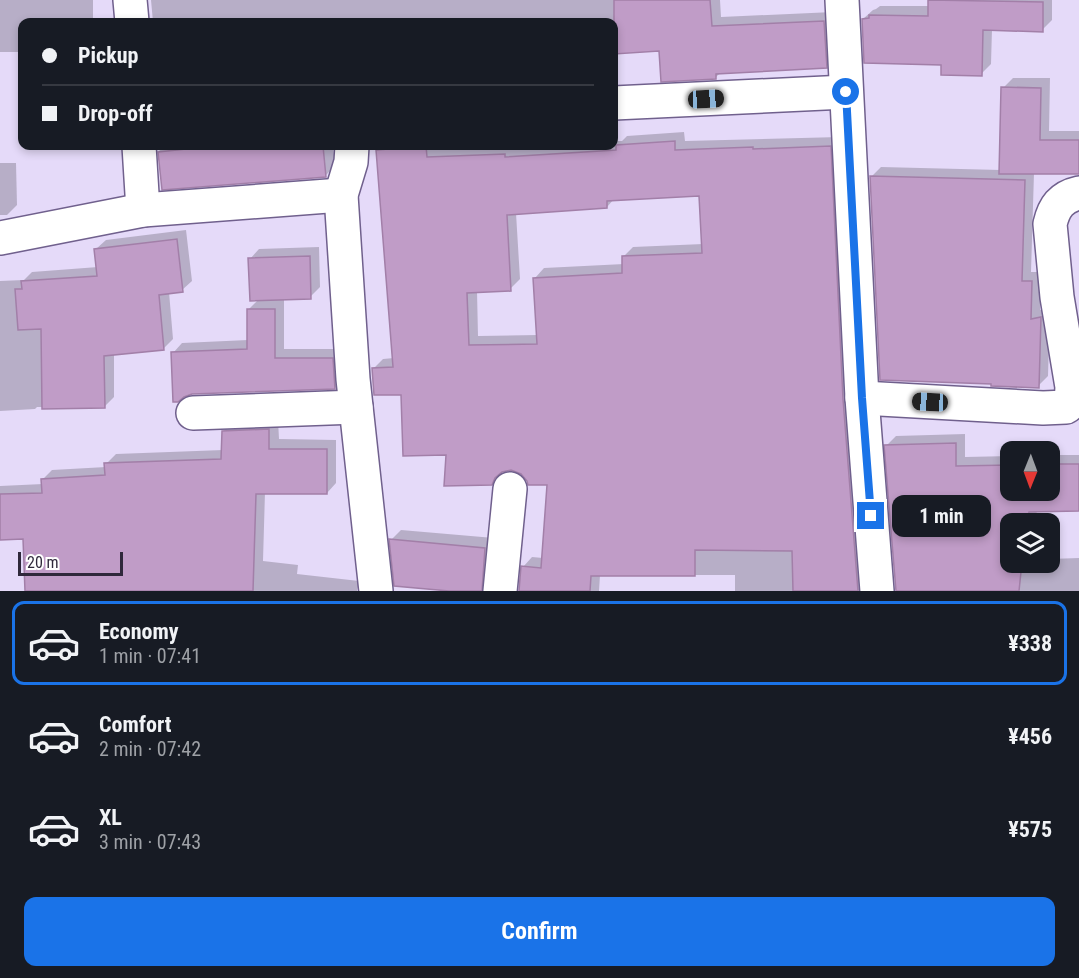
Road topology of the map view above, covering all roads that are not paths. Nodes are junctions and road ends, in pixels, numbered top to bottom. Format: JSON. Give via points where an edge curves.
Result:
{"nodes":[{"id":1,"x":130,"y":0,"type":"edge"},
{"id":2,"x":842,"y":0,"type":"edge"},
{"id":3,"x":132,"y":18,"type":"edge"},
{"id":4,"x":846,"y":92,"type":"junction"},
{"id":5,"x":618,"y":103,"type":"edge"},
{"id":6,"x":139,"y":150,"type":"edge"},
{"id":7,"x":352,"y":150,"type":"edge"},
{"id":8,"x":1079,"y":193,"type":"edge"},
{"id":9,"x":341,"y":195,"type":"junction"},
{"id":10,"x":143,"y":210,"type":"junction"},
{"id":11,"x":0,"y":238,"type":"edge"},
{"id":12,"x":862,"y":398,"type":"junction"},
{"id":13,"x":356,"y":407,"type":"junction"},
{"id":14,"x":193,"y":413,"type":"dead end"},
{"id":15,"x":510,"y":489,"type":"dead end"},
{"id":16,"x":376,"y":591,"type":"edge"},
{"id":17,"x":500,"y":591,"type":"edge"},
{"id":18,"x":877,"y":591,"type":"edge"}],
"edges":[{"from":1,"to":3,"type":"street"},
{"from":2,"to":4,"type":"street"},
{"from":4,"to":5,"type":"street"},
{"from":4,"to":12,"type":"street"},
{"from":6,"to":10,"type":"street"},
{"from":7,"to":9,"type":"street"},
{"from":8,"to":12,"type":"street","via":[[1056,207],[1050,224],[1071,403],[1066,407],[1043,408]]},
{"from":9,"to":10,"type":"street"},
{"from":9,"to":13,"type":"street"},
{"from":10,"to":11,"type":"street"},
{"from":12,"to":18,"type":"street"},
{"from":13,"to":14,"type":"street"},
{"from":13,"to":16,"type":"street"},
{"from":15,"to":17,"type":"street"}]}
